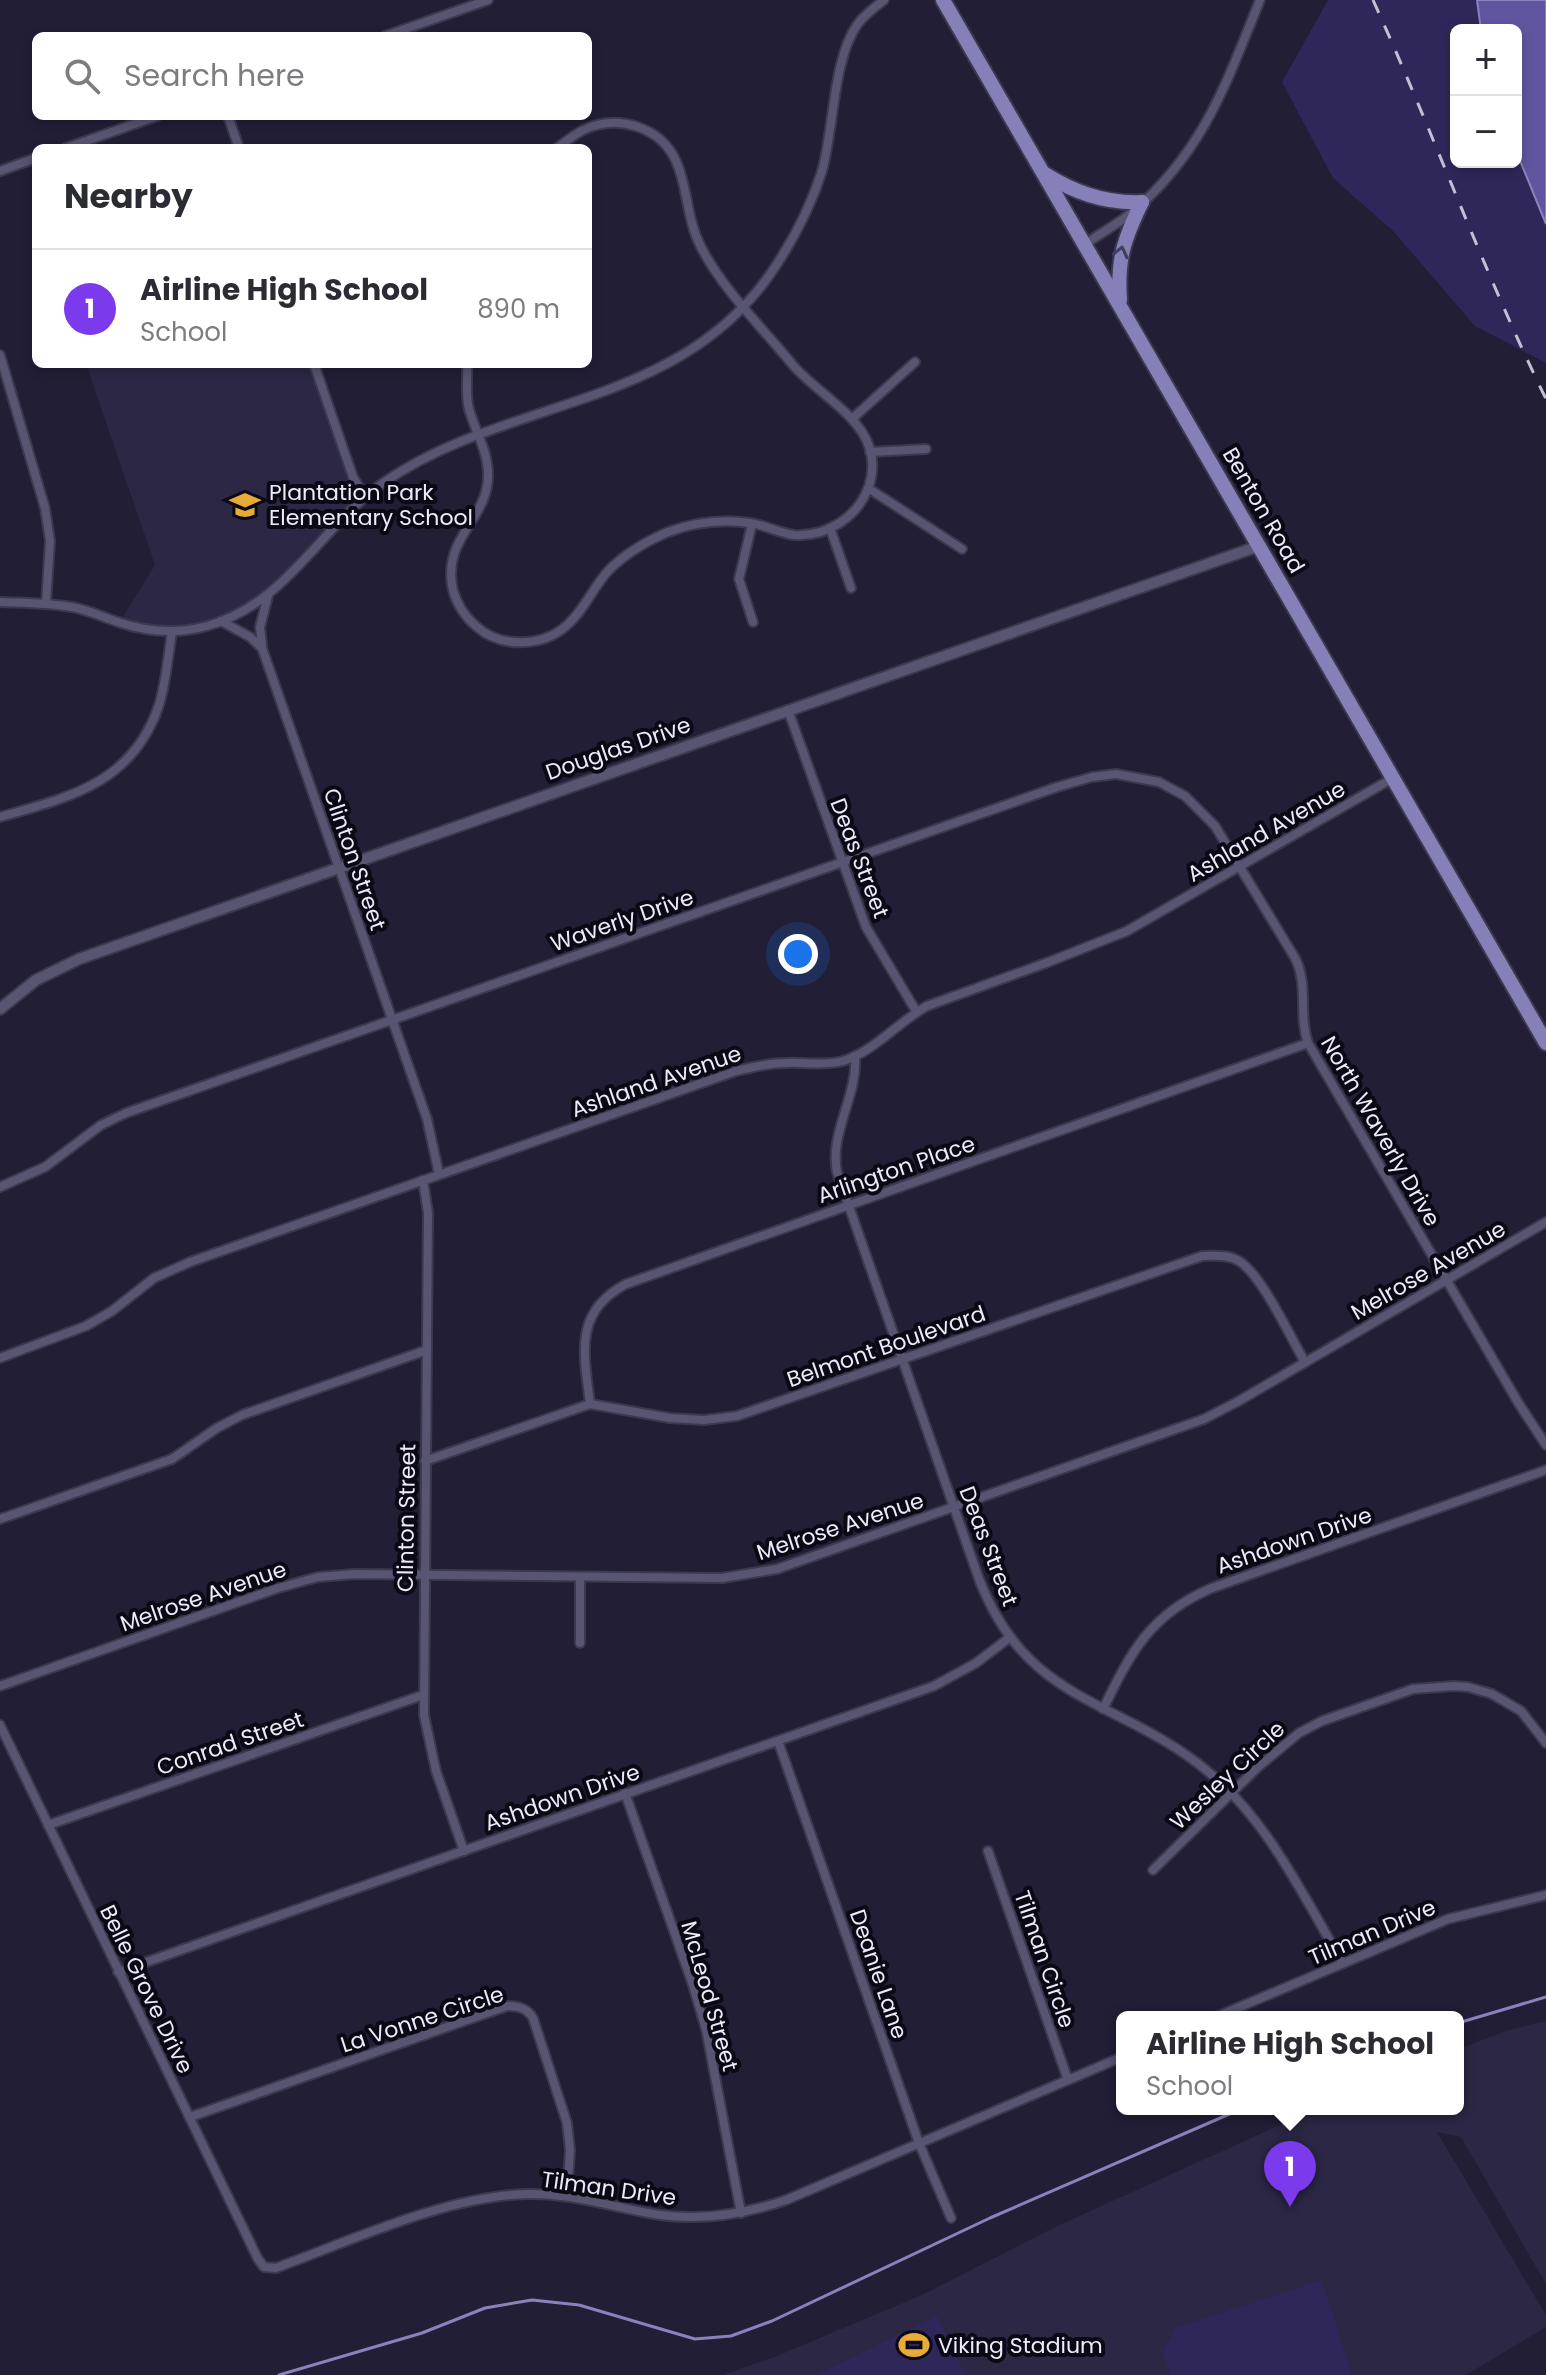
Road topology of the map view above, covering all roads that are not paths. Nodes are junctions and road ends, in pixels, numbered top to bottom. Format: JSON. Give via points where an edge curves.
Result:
{"nodes":[{"id":1,"x":488,"y":0,"type":"edge"},
{"id":2,"x":884,"y":0,"type":"edge"},
{"id":3,"x":943,"y":0,"type":"edge"},
{"id":4,"x":1260,"y":0,"type":"edge"},
{"id":5,"x":396,"y":32,"type":"edge"},
{"id":6,"x":146,"y":120,"type":"edge"},
{"id":7,"x":229,"y":120,"type":"edge"},
{"id":8,"x":77,"y":144,"type":"edge"},
{"id":9,"x":238,"y":144,"type":"edge"},
{"id":10,"x":563,"y":144,"type":"edge"},
{"id":11,"x":32,"y":159,"type":"edge"},
{"id":12,"x":0,"y":171,"type":"edge"},
{"id":13,"x":1041,"y":171,"type":"junction"},
{"id":14,"x":1142,"y":202,"type":"junction"},
{"id":15,"x":1084,"y":245,"type":"junction"},
{"id":16,"x":744,"y":305,"type":"junction"},
{"id":17,"x":1120,"y":306,"type":"junction"},
{"id":18,"x":0,"y":355,"type":"edge"},
{"id":19,"x":915,"y":362,"type":"dead end"},
{"id":20,"x":315,"y":368,"type":"edge"},
{"id":21,"x":467,"y":368,"type":"edge"},
{"id":22,"x":853,"y":418,"type":"junction"},
{"id":23,"x":479,"y":436,"type":"junction"},
{"id":24,"x":926,"y":449,"type":"dead end"},
{"id":25,"x":870,"y":452,"type":"junction"},
{"id":26,"x":868,"y":488,"type":"junction"},
{"id":27,"x":365,"y":497,"type":"junction"},
{"id":28,"x":752,"y":524,"type":"junction"},
{"id":29,"x":830,"y":528,"type":"junction"},
{"id":30,"x":1259,"y":546,"type":"junction"},
{"id":31,"x":962,"y":549,"type":"dead end"},
{"id":32,"x":851,"y":588,"type":"dead end"},
{"id":33,"x":269,"y":595,"type":"junction"},
{"id":34,"x":0,"y":602,"type":"edge"},
{"id":35,"x":46,"y":604,"type":"junction"},
{"id":36,"x":221,"y":621,"type":"junction"},
{"id":37,"x":753,"y":622,"type":"dead end"},
{"id":38,"x":172,"y":632,"type":"junction"},
{"id":39,"x":262,"y":648,"type":"junction"},
{"id":40,"x":788,"y":710,"type":"junction"},
{"id":41,"x":1394,"y":778,"type":"junction"},
{"id":42,"x":0,"y":817,"type":"edge"},
{"id":43,"x":841,"y":862,"type":"junction"},
{"id":44,"x":339,"y":868,"type":"junction"},
{"id":45,"x":1239,"y":868,"type":"junction"},
{"id":46,"x":0,"y":1009,"type":"edge"},
{"id":47,"x":916,"y":1011,"type":"junction"},
{"id":48,"x":392,"y":1020,"type":"junction"},
{"id":49,"x":1308,"y":1043,"type":"junction"},
{"id":50,"x":1546,"y":1043,"type":"edge"},
{"id":51,"x":855,"y":1056,"type":"junction"},
{"id":52,"x":439,"y":1174,"type":"junction"},
{"id":53,"x":423,"y":1180,"type":"junction"},
{"id":54,"x":0,"y":1187,"type":"edge"},
{"id":55,"x":848,"y":1205,"type":"junction"},
{"id":56,"x":1546,"y":1222,"type":"edge"},
{"id":57,"x":1447,"y":1280,"type":"junction"},
{"id":58,"x":427,"y":1350,"type":"junction"},
{"id":59,"x":0,"y":1358,"type":"edge"},
{"id":60,"x":903,"y":1359,"type":"junction"},
{"id":61,"x":1305,"y":1362,"type":"junction"},
{"id":62,"x":590,"y":1404,"type":"junction"},
{"id":63,"x":1546,"y":1445,"type":"edge"},
{"id":64,"x":425,"y":1461,"type":"junction"},
{"id":65,"x":1546,"y":1470,"type":"edge"},
{"id":66,"x":954,"y":1507,"type":"junction"},
{"id":67,"x":0,"y":1519,"type":"edge"},
{"id":68,"x":424,"y":1574,"type":"junction"},
{"id":69,"x":580,"y":1577,"type":"junction"},
{"id":70,"x":1009,"y":1638,"type":"junction"},
{"id":71,"x":580,"y":1643,"type":"dead end"},
{"id":72,"x":0,"y":1686,"type":"edge"},
{"id":73,"x":423,"y":1695,"type":"junction"},
{"id":74,"x":1103,"y":1709,"type":"junction"},
{"id":75,"x":0,"y":1725,"type":"edge"},
{"id":76,"x":778,"y":1741,"type":"junction"},
{"id":77,"x":1546,"y":1743,"type":"edge"},
{"id":78,"x":625,"y":1793,"type":"junction"},
{"id":79,"x":1232,"y":1793,"type":"junction"},
{"id":80,"x":48,"y":1825,"type":"junction"},
{"id":81,"x":464,"y":1851,"type":"junction"},
{"id":82,"x":988,"y":1851,"type":"dead end"},
{"id":83,"x":1153,"y":1870,"type":"dead end"},
{"id":84,"x":1546,"y":1895,"type":"edge"},
{"id":85,"x":1343,"y":1963,"type":"junction"},
{"id":86,"x":118,"y":1972,"type":"junction"},
{"id":87,"x":1230,"y":2011,"type":"edge"},
{"id":88,"x":1116,"y":2060,"type":"edge"},
{"id":89,"x":1068,"y":2080,"type":"junction"},
{"id":90,"x":190,"y":2117,"type":"junction"},
{"id":91,"x":919,"y":2143,"type":"junction"},
{"id":92,"x":567,"y":2196,"type":"junction"},
{"id":93,"x":741,"y":2213,"type":"junction"},
{"id":94,"x":951,"y":2218,"type":"dead end"},
{"id":95,"x":264,"y":2267,"type":"joint"}],
"edges":[{"from":1,"to":5,"type":"street"},
{"from":2,"to":16,"type":"street","via":[[857,25],[847,47],[822,170],[803,221]]},
{"from":3,"to":13,"type":"main road","name":"Benton Road"},
{"from":4,"to":14,"type":"street","via":[[1208,122],[1190,151]]},
{"from":6,"to":8,"type":"street"},
{"from":7,"to":9,"type":"street"},
{"from":10,"to":16,"type":"street","via":[[608,123],[654,134],[676,161],[702,250]]},
{"from":11,"to":12,"type":"street"},
{"from":13,"to":14,"type":"main road","via":[[1085,195]]},
{"from":13,"to":15,"type":"main road","name":"Benton Road"},
{"from":14,"to":15,"type":"street"},
{"from":17,"to":14,"type":"main road","one_way":true,"via":[[1120,253]]},
{"from":15,"to":17,"type":"main road","name":"Benton Road"},
{"from":16,"to":22,"type":"street","via":[[803,376]]},
{"from":16,"to":23,"type":"street","via":[[697,346],[655,372]]},
{"from":17,"to":30,"type":"main road","name":"Benton Road"},
{"from":18,"to":35,"type":"street","via":[[45,508],[50,541]]},
{"from":19,"to":22,"type":"street"},
{"from":20,"to":27,"type":"street","via":[[353,477]]},
{"from":21,"to":23,"type":"street","via":[[468,403]]},
{"from":22,"to":25,"type":"street"},
{"from":23,"to":27,"type":"street","via":[[424,458]]},
{"from":23,"to":28,"type":"street","via":[[487,488],[454,551],[450,572],[466,617],[493,637],[519,642],[555,633],[576,616],[611,568],[668,532],[713,521]]},
{"from":24,"to":25,"type":"street"},
{"from":25,"to":26,"type":"street"},
{"from":26,"to":29,"type":"street","via":[[849,516]]},
{"from":26,"to":31,"type":"street"},
{"from":27,"to":33,"type":"street"},
{"from":28,"to":29,"type":"street","via":[[792,535]]},
{"from":28,"to":37,"type":"street","via":[[739,579]]},
{"from":29,"to":32,"type":"street"},
{"from":30,"to":40,"type":"street","name":"Douglas Drive"},
{"from":30,"to":41,"type":"main road","name":"Benton Road"},
{"from":33,"to":36,"type":"street"},
{"from":33,"to":39,"type":"street","name":"Clinton Street","via":[[260,627]]},
{"from":34,"to":35,"type":"street"},
{"from":35,"to":38,"type":"street"},
{"from":36,"to":38,"type":"street"},
{"from":36,"to":39,"type":"street"},
{"from":38,"to":42,"type":"street","via":[[160,702],[128,758],[81,792]]},
{"from":39,"to":44,"type":"street","name":"Clinton Street"},
{"from":40,"to":43,"type":"street","name":"Deas Street"},
{"from":40,"to":44,"type":"street","name":"Douglas Drive"},
{"from":41,"to":45,"type":"street","name":"Ashland Avenue"},
{"from":41,"to":50,"type":"main road","name":"Benton Road"},
{"from":43,"to":45,"type":"street","name":"Waverly Drive","via":[[1104,774],[1159,782],[1185,796],[1215,826]]},
{"from":43,"to":47,"type":"street","name":"Deas Street","via":[[866,927]]},
{"from":43,"to":48,"type":"street","name":"Waverly Drive"},
{"from":44,"to":46,"type":"street","name":"Douglas Drive","via":[[65,964]]},
{"from":44,"to":48,"type":"street","name":"Clinton Street"},
{"from":45,"to":47,"type":"street","name":"Ashland Avenue","via":[[1112,938]]},
{"from":45,"to":49,"type":"street","name":"North Waverly Drive","via":[[1300,968]]},
{"from":47,"to":51,"type":"street","name":"Ashland Avenue"},
{"from":48,"to":52,"type":"street","name":"Clinton Street","via":[[427,1119]]},
{"from":48,"to":54,"type":"street","name":"Waverly Drive","via":[[113,1118],[45,1167]]},
{"from":49,"to":55,"type":"street","name":"Arlington Place"},
{"from":49,"to":57,"type":"street","name":"North Waverly Drive"},
{"from":51,"to":52,"type":"street","name":"Ashland Avenue","via":[[832,1063],[750,1067]]},
{"from":51,"to":55,"type":"street","name":"Deas Street","via":[[835,1156]]},
{"from":52,"to":53,"type":"street","name":"Ashland Avenue"},
{"from":53,"to":58,"type":"street","name":"Clinton Street","via":[[428,1213]]},
{"from":53,"to":59,"type":"street","name":"Ashland Avenue","via":[[164,1273],[86,1326]]},
{"from":55,"to":60,"type":"street","name":"Deas Street"},
{"from":55,"to":62,"type":"street","name":"Arlington Place","via":[[638,1279],[608,1295],[585,1331]]},
{"from":56,"to":57,"type":"street","name":"Melrose Avenue"},
{"from":57,"to":61,"type":"street","name":"Melrose Avenue"},
{"from":57,"to":63,"type":"street","name":"North Waverly Drive"},
{"from":58,"to":64,"type":"street","name":"Clinton Street"},
{"from":58,"to":67,"type":"street","via":[[242,1415],[172,1459]]},
{"from":60,"to":61,"type":"street","name":"Belmont Boulevard","via":[[1171,1265],[1216,1255],[1238,1260],[1254,1275]]},
{"from":60,"to":62,"type":"street","name":"Belmont Boulevard","via":[[724,1418],[670,1418]]},
{"from":60,"to":66,"type":"street","name":"Deas Street"},
{"from":61,"to":66,"type":"street","name":"Melrose Avenue","via":[[1185,1427]]},
{"from":62,"to":64,"type":"street","name":"Belmont Boulevard"},
{"from":64,"to":68,"type":"street","name":"Clinton Street"},
{"from":65,"to":74,"type":"street","name":"Ashdown Drive","via":[[1185,1601],[1142,1637]]},
{"from":66,"to":69,"type":"street","name":"Melrose Avenue","via":[[756,1574]]},
{"from":66,"to":70,"type":"street","name":"Deas Street","via":[[985,1595]]},
{"from":68,"to":69,"type":"street","name":"Melrose Avenue"},
{"from":68,"to":72,"type":"street","name":"Melrose Avenue","via":[[300,1581]]},
{"from":68,"to":73,"type":"street","name":"Clinton Street"},
{"from":69,"to":71,"type":"street"},
{"from":70,"to":74,"type":"street","name":"Deas Street","via":[[1049,1677]]},
{"from":70,"to":76,"type":"street","name":"Ashdown Drive","via":[[934,1686]]},
{"from":73,"to":80,"type":"street","name":"Conrad Street"},
{"from":73,"to":81,"type":"street","name":"Clinton Street","via":[[428,1741]]},
{"from":74,"to":79,"type":"street","name":"Deas Street","via":[[1170,1744]]},
{"from":75,"to":80,"type":"street","name":"Belle Grove Drive"},
{"from":76,"to":78,"type":"street","name":"Ashdown Drive"},
{"from":76,"to":91,"type":"street","name":"Deanie Lane"},
{"from":77,"to":79,"type":"street","name":"Wesley Circle","via":[[1528,1718],[1503,1699],[1468,1687],[1424,1686],[1299,1733]]},
{"from":78,"to":81,"type":"street","name":"Ashdown Drive"},
{"from":78,"to":93,"type":"street","name":"McLeod Street","via":[[706,2029]]},
{"from":79,"to":83,"type":"street","name":"Wesley Circle"},
{"from":79,"to":85,"type":"street","name":"Deas Street","via":[[1274,1847]]},
{"from":80,"to":86,"type":"street","name":"Belle Grove Drive"},
{"from":81,"to":86,"type":"street","name":"Ashdown Drive"},
{"from":82,"to":89,"type":"street","name":"Tilman Circle"},
{"from":84,"to":85,"type":"street","name":"Tilman Drive","via":[[1448,1919]]},
{"from":85,"to":87,"type":"street","name":"Tilman Drive"},
{"from":86,"to":90,"type":"street","name":"Belle Grove Drive"},
{"from":88,"to":89,"type":"street","name":"Tilman Drive"},
{"from":89,"to":91,"type":"street","name":"Tilman Drive"},
{"from":90,"to":92,"type":"street","name":"La Vonne Circle","via":[[507,2006],[519,2007],[533,2018],[567,2123]]},
{"from":90,"to":95,"type":"street","name":"Belle Grove Drive"},
{"from":91,"to":93,"type":"street","name":"Tilman Drive","via":[[786,2200]]},
{"from":91,"to":94,"type":"street","name":"Deanie Lane"},
{"from":92,"to":93,"type":"street","name":"Tilman Drive","via":[[682,2217]]},
{"from":92,"to":95,"type":"street","name":"Tilman Drive","via":[[528,2194],[470,2201],[276,2268]]}]}
